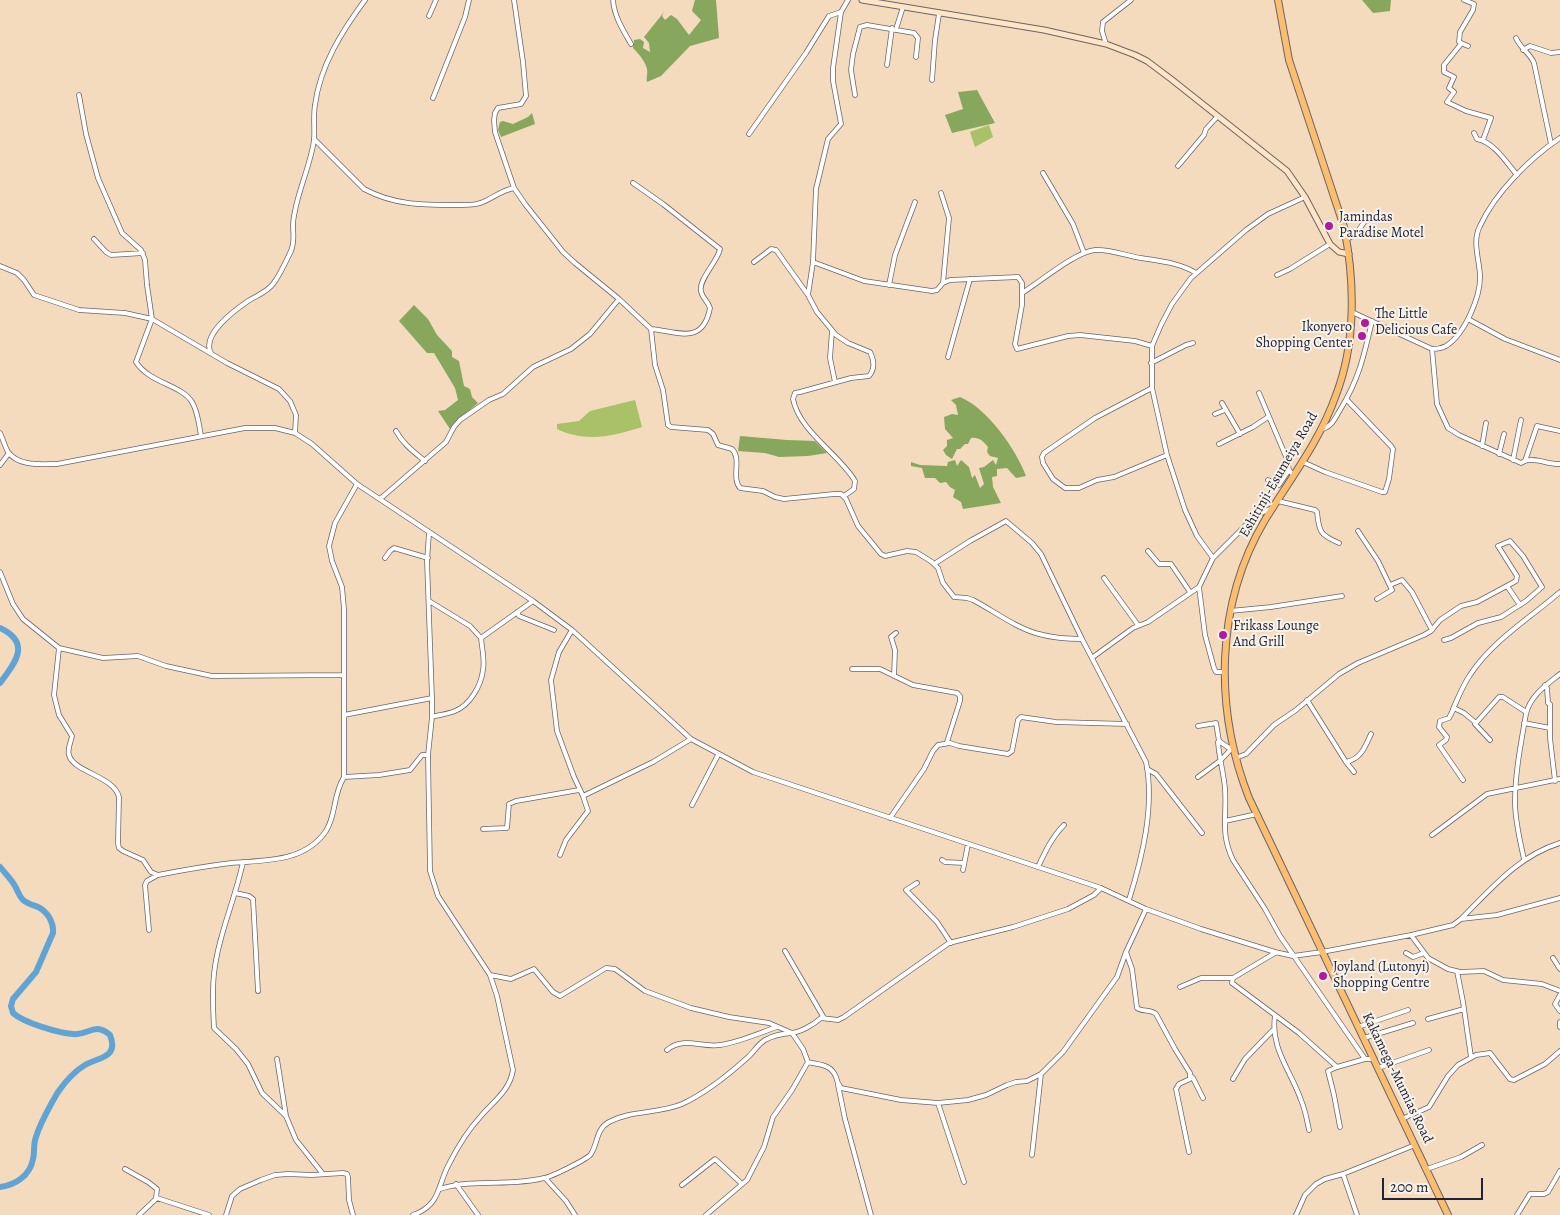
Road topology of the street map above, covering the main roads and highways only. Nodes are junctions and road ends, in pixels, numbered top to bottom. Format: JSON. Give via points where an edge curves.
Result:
{"nodes":[{"id":1,"x":1278,"y":0,"type":"edge"},
{"id":2,"x":1322,"y":952,"type":"joint"},
{"id":3,"x":1448,"y":1215,"type":"edge"}],
"edges":[{"from":1,"to":2,"type":"highway","name":"Eshitinji-Esumeiya Road","via":[[1289,60],[1346,239],[1352,312],[1349,343],[1337,394],[1322,429],[1258,534],[1245,562],[1230,612],[1224,672],[1233,747],[1243,782]]},
{"from":2,"to":3,"type":"highway","name":"Kakamega-Mumias Road"}]}
